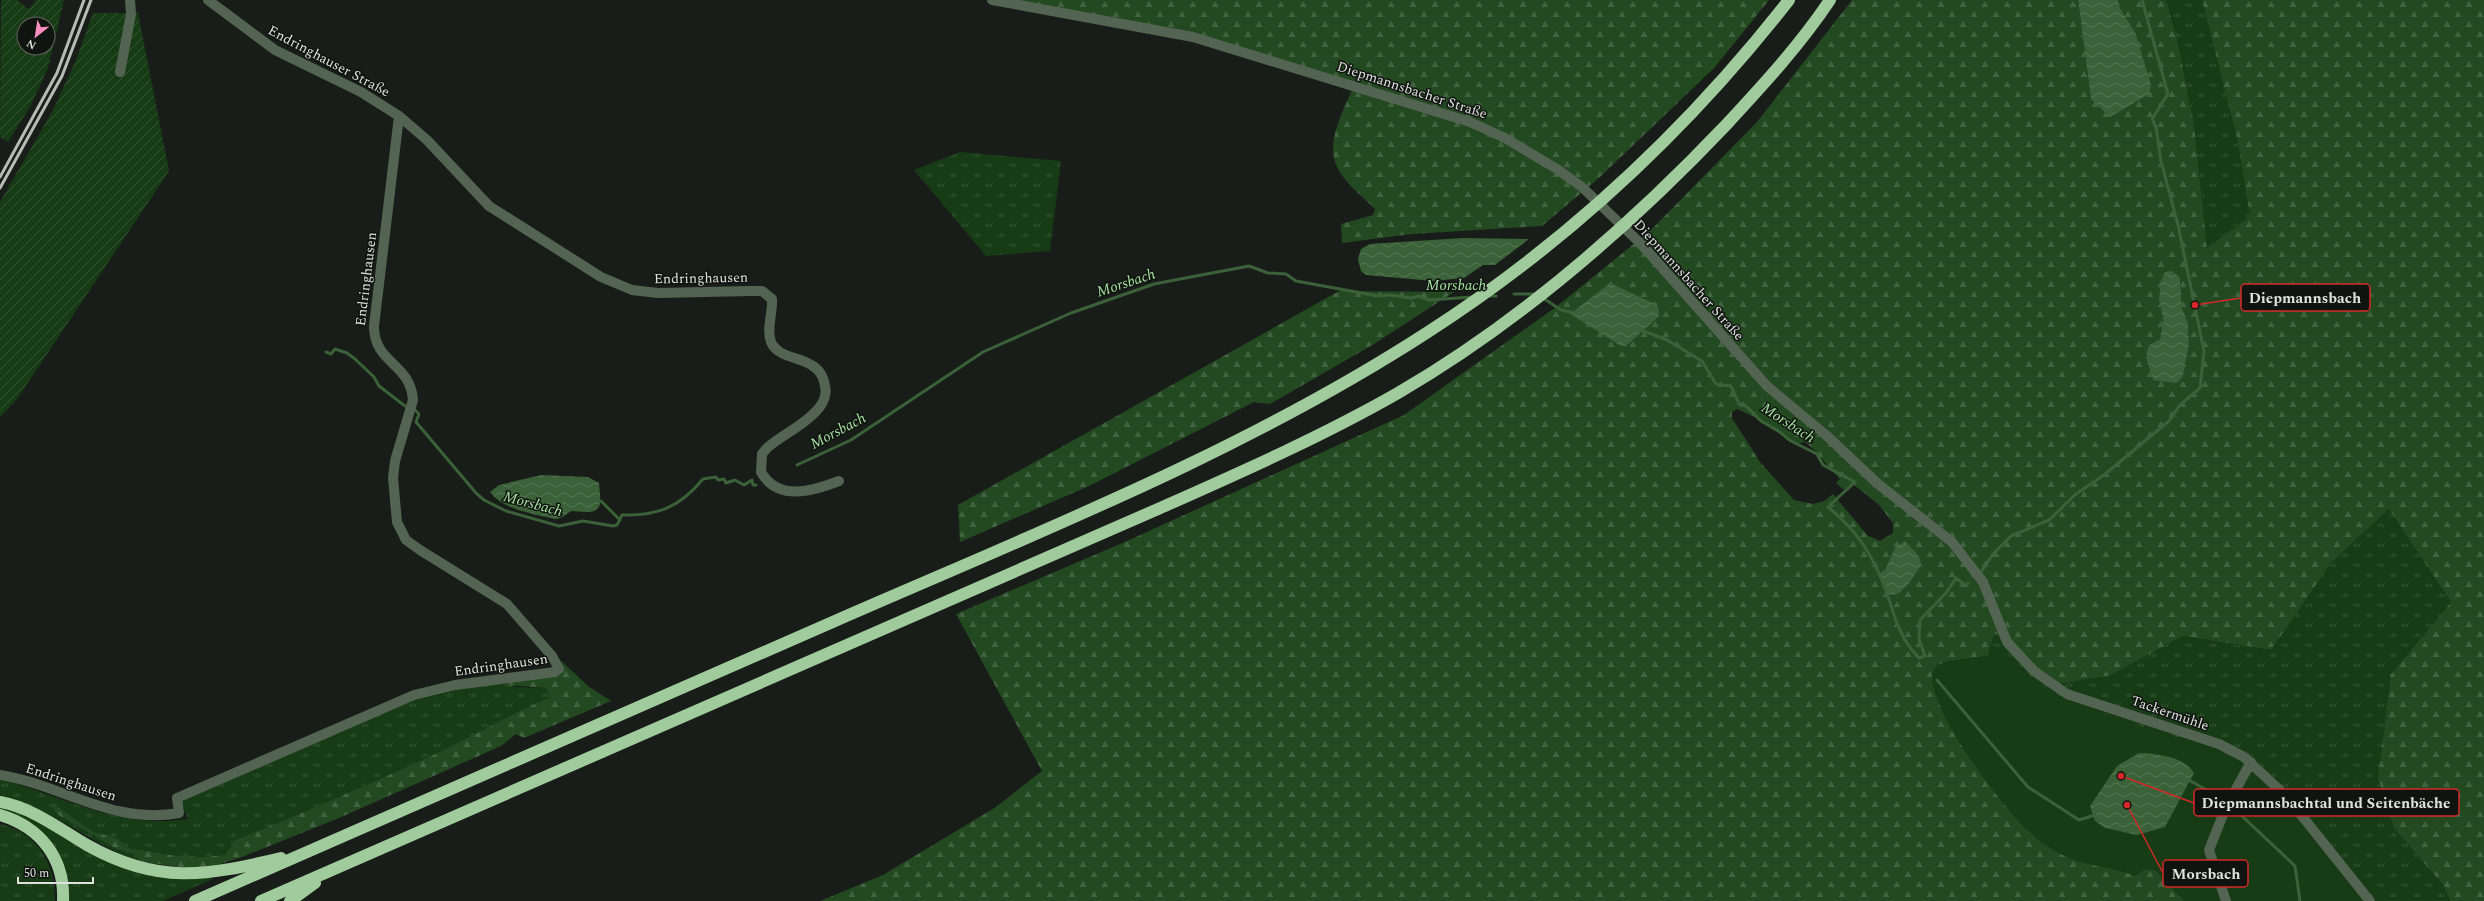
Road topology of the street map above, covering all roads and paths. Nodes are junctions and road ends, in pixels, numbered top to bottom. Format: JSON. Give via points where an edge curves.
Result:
{"nodes":[{"id":1,"x":130,"y":0,"type":"edge"},
{"id":2,"x":208,"y":0,"type":"edge"},
{"id":3,"x":992,"y":0,"type":"edge"},
{"id":4,"x":1789,"y":0,"type":"edge"},
{"id":5,"x":1830,"y":0,"type":"edge"},
{"id":6,"x":120,"y":72,"type":"dead end"},
{"id":7,"x":399,"y":116,"type":"junction"},
{"id":8,"x":839,"y":481,"type":"dead end"},
{"id":9,"x":1966,"y":558,"type":"joint"},
{"id":10,"x":2251,"y":762,"type":"junction"},
{"id":11,"x":0,"y":776,"type":"edge"},
{"id":12,"x":0,"y":802,"type":"edge"},
{"id":13,"x":0,"y":815,"type":"edge"},
{"id":14,"x":311,"y":851,"type":"junction"},
{"id":15,"x":335,"y":869,"type":"junction"},
{"id":16,"x":63,"y":901,"type":"edge"},
{"id":17,"x":195,"y":901,"type":"edge"},
{"id":18,"x":261,"y":901,"type":"edge"},
{"id":19,"x":290,"y":901,"type":"edge"},
{"id":20,"x":2226,"y":901,"type":"edge"},
{"id":21,"x":2370,"y":901,"type":"edge"}],
"edges":[{"from":1,"to":6,"type":"street","via":[[131,14]]},
{"from":2,"to":7,"type":"street","name":"Endringhauser Straße","via":[[275,50],[361,92]]},
{"from":3,"to":9,"type":"street","name":"Diepmannsbacher Straße","via":[[1193,37],[1445,113],[1505,138],[1582,187],[1640,244],[1767,386],[1883,487],[1952,542]]},
{"from":4,"to":14,"type":"highway","via":[[1730,72],[1666,140],[1605,197],[1491,290],[1383,361],[1252,433],[1094,507]]},
{"from":5,"to":15,"type":"highway","via":[[1763,86],[1688,164],[1589,256],[1474,344],[1398,393],[1326,431],[1158,510]]},
{"from":7,"to":8,"type":"street","name":"Endringhausen","via":[[427,140],[489,206],[601,277],[632,290],[651,293],[751,291],[768,294],[772,299],[771,343],[779,352],[801,359],[815,368],[822,376],[826,393],[821,405],[812,415],[762,454],[761,472],[772,485],[791,492],[809,491]]},
{"from":7,"to":11,"type":"street","name":"Endringhausen","via":[[374,326],[377,347],[403,372],[409,381],[413,400],[398,447],[394,470],[395,516],[406,540],[507,604],[558,664],[559,669],[555,672],[455,685],[405,698],[177,798],[179,813],[171,815],[141,816],[107,810],[36,784]]},
{"from":9,"to":10,"type":"street","name":"Tackermühle","via":[[1987,591],[2010,646],[2034,671],[2058,690],[2219,744]]},
{"from":10,"to":20,"type":"street","via":[[2226,807],[2209,850]]},
{"from":10,"to":21,"type":"street","name":"Tackermühle","via":[[2286,796]]},
{"from":12,"to":14,"type":"highway","via":[[38,815],[109,856],[151,870],[193,874],[224,871]]},
{"from":13,"to":16,"type":"highway","via":[[29,828],[49,847],[62,877]]},
{"from":14,"to":17,"type":"highway"},
{"from":15,"to":18,"type":"highway"},
{"from":15,"to":19,"type":"highway"}]}
